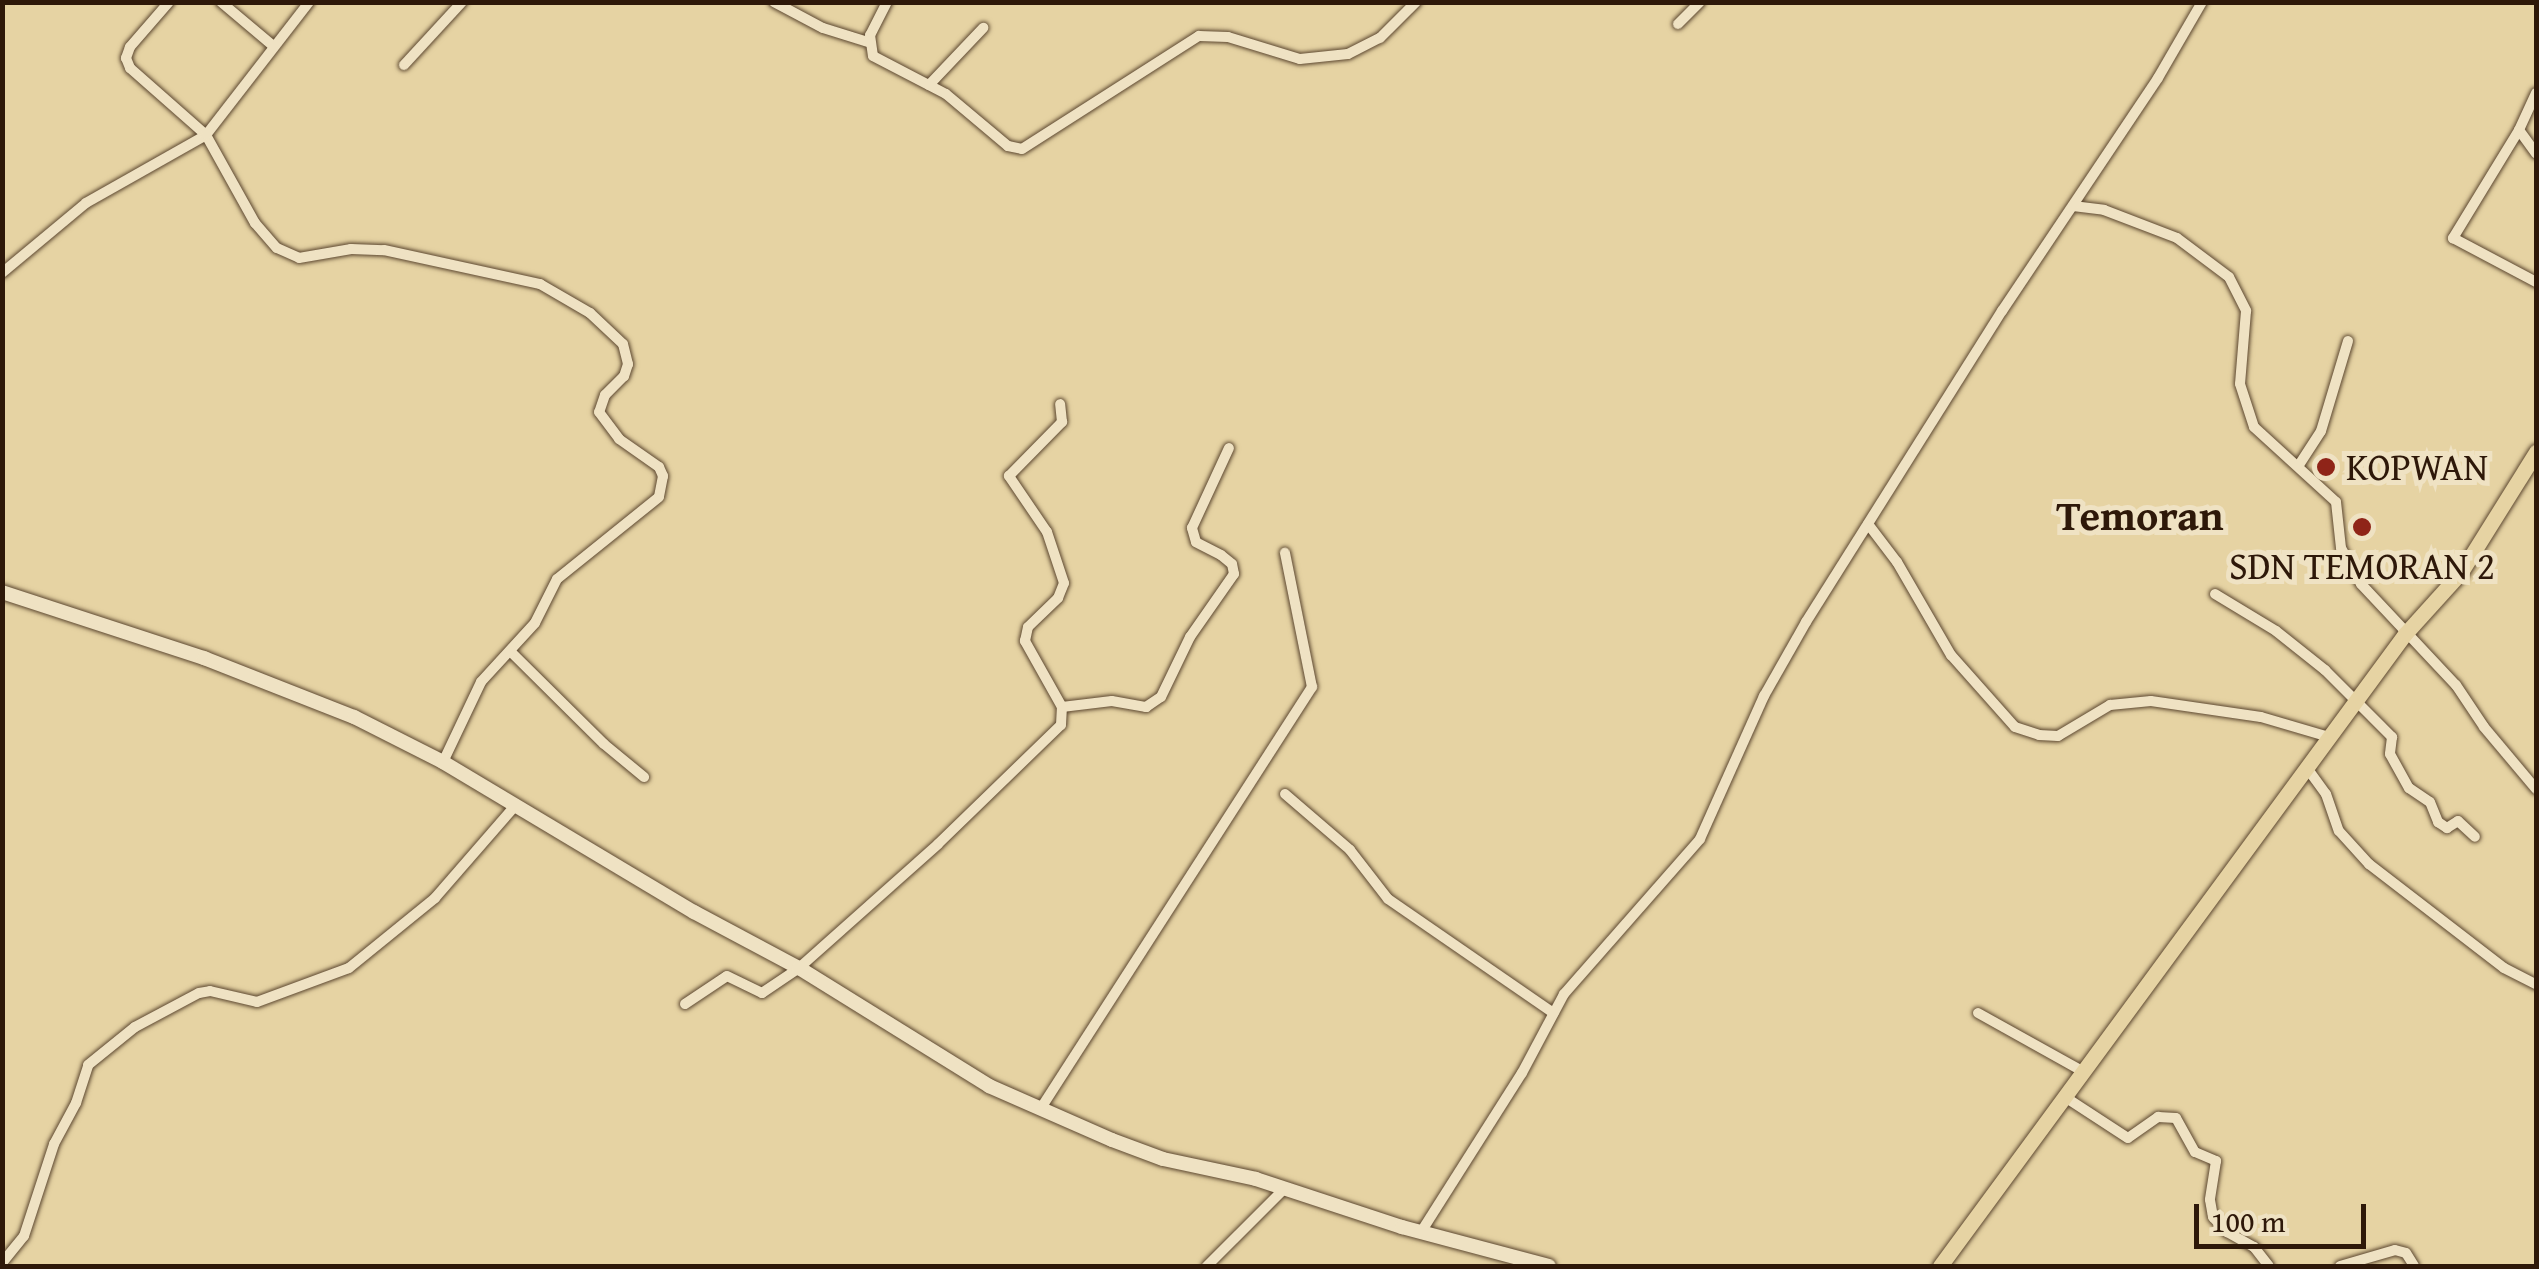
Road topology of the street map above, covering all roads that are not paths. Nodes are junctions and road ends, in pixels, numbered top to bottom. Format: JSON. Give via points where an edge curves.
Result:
{"nodes":[{"id":1,"x":169,"y":2,"type":"edge"},
{"id":2,"x":221,"y":2,"type":"edge"},
{"id":3,"x":309,"y":2,"type":"edge"},
{"id":4,"x":462,"y":2,"type":"edge"},
{"id":5,"x":774,"y":2,"type":"edge"},
{"id":6,"x":887,"y":2,"type":"edge"},
{"id":7,"x":1416,"y":2,"type":"edge"},
{"id":8,"x":1700,"y":2,"type":"edge"},
{"id":9,"x":2202,"y":2,"type":"edge"},
{"id":10,"x":1678,"y":24,"type":"dead end"},
{"id":11,"x":983,"y":28,"type":"dead end"},
{"id":12,"x":868,"y":42,"type":"junction"},
{"id":13,"x":272,"y":45,"type":"junction"},
{"id":14,"x":404,"y":65,"type":"dead end"},
{"id":15,"x":929,"y":85,"type":"junction"},
{"id":16,"x":2535,"y":99,"type":"edge"},
{"id":17,"x":2519,"y":130,"type":"junction"},
{"id":18,"x":206,"y":134,"type":"junction"},
{"id":19,"x":2536,"y":154,"type":"edge"},
{"id":20,"x":2074,"y":206,"type":"junction"},
{"id":21,"x":2,"y":273,"type":"edge"},
{"id":22,"x":2536,"y":282,"type":"edge"},
{"id":23,"x":2348,"y":341,"type":"dead end"},
{"id":24,"x":1060,"y":404,"type":"dead end"},
{"id":25,"x":1229,"y":448,"type":"dead end"},
{"id":26,"x":2536,"y":452,"type":"edge"},
{"id":27,"x":2299,"y":465,"type":"junction"},
{"id":28,"x":1868,"y":524,"type":"junction"},
{"id":29,"x":1285,"y":554,"type":"dead end"},
{"id":30,"x":2,"y":592,"type":"edge"},
{"id":31,"x":2215,"y":594,"type":"dead end"},
{"id":32,"x":2405,"y":634,"type":"junction"},
{"id":33,"x":510,"y":651,"type":"junction"},
{"id":34,"x":2357,"y":700,"type":"junction"},
{"id":35,"x":1062,"y":706,"type":"junction"},
{"id":36,"x":2329,"y":737,"type":"junction"},
{"id":37,"x":442,"y":762,"type":"junction"},
{"id":38,"x":2306,"y":768,"type":"junction"},
{"id":39,"x":644,"y":777,"type":"dead end"},
{"id":40,"x":2536,"y":789,"type":"edge"},
{"id":41,"x":1284,"y":794,"type":"dead end"},
{"id":42,"x":515,"y":806,"type":"junction"},
{"id":43,"x":2475,"y":837,"type":"dead end"},
{"id":44,"x":799,"y":968,"type":"junction"},
{"id":45,"x":2536,"y":984,"type":"edge"},
{"id":46,"x":686,"y":1004,"type":"dead end"},
{"id":47,"x":1553,"y":1012,"type":"junction"},
{"id":48,"x":1978,"y":1013,"type":"dead end"},
{"id":49,"x":2084,"y":1072,"type":"junction"},
{"id":50,"x":2066,"y":1098,"type":"junction"},
{"id":51,"x":1041,"y":1108,"type":"junction"},
{"id":52,"x":1285,"y":1188,"type":"junction"},
{"id":53,"x":1422,"y":1232,"type":"junction"},
{"id":54,"x":2,"y":1263,"type":"edge"},
{"id":55,"x":1207,"y":1266,"type":"edge"},
{"id":56,"x":1549,"y":1266,"type":"edge"},
{"id":57,"x":1940,"y":1266,"type":"edge"},
{"id":58,"x":2269,"y":1266,"type":"edge"},
{"id":59,"x":2340,"y":1266,"type":"edge"},
{"id":60,"x":2414,"y":1266,"type":"edge"}],
"edges":[{"from":1,"to":18,"type":"street","via":[[126,58]]},
{"from":2,"to":13,"type":"street"},
{"from":3,"to":13,"type":"street"},
{"from":4,"to":14,"type":"street"},
{"from":5,"to":12,"type":"street"},
{"from":6,"to":12,"type":"street"},
{"from":7,"to":15,"type":"street","via":[[1380,38],[1348,54],[1300,59],[1228,37],[1199,36],[1022,149],[1008,146]]},
{"from":8,"to":10,"type":"street"},
{"from":9,"to":20,"type":"street"},
{"from":11,"to":15,"type":"street"},
{"from":12,"to":15,"type":"street","via":[[881,62]]},
{"from":13,"to":18,"type":"street"},
{"from":16,"to":17,"type":"street"},
{"from":17,"to":19,"type":"street"},
{"from":17,"to":22,"type":"street","via":[[2453,238]]},
{"from":18,"to":21,"type":"street","via":[[86,203]]},
{"from":18,"to":33,"type":"street","via":[[255,224],[290,256],[384,250],[540,284],[590,313],[623,344],[624,376],[604,395],[599,412],[619,439],[659,466],[659,496],[557,580],[535,623]]},
{"from":20,"to":27,"type":"street","via":[[2115,213],[2176,238],[2229,277],[2246,311],[2240,372],[2249,417],[2258,434]]},
{"from":20,"to":28,"type":"street"},
{"from":23,"to":27,"type":"street","via":[[2321,431]]},
{"from":24,"to":35,"type":"street","via":[[1062,422],[1009,476],[1048,532],[1064,583],[1028,627],[1025,641]]},
{"from":25,"to":35,"type":"street","via":[[1192,528],[1196,542],[1232,564],[1234,574],[1190,637],[1161,697],[1146,707],[1112,701]]},
{"from":26,"to":32,"type":"main road","via":[[2461,572]]},
{"from":27,"to":32,"type":"street","via":[[2336,502],[2350,568]]},
{"from":28,"to":36,"type":"street","via":[[1898,562],[1951,655],[2016,727],[2058,736],[2110,705],[2151,700],[2261,717]]},
{"from":28,"to":47,"type":"street","via":[[1764,696],[1690,855],[1592,957]]},
{"from":29,"to":51,"type":"street","via":[[1312,687]]},
{"from":30,"to":37,"type":"street","via":[[302,695]]},
{"from":31,"to":34,"type":"street","via":[[2276,631]]},
{"from":32,"to":34,"type":"main road"},
{"from":32,"to":40,"type":"street","via":[[2456,685]]},
{"from":33,"to":37,"type":"street","via":[[481,682]]},
{"from":33,"to":39,"type":"street"},
{"from":34,"to":36,"type":"main road"},
{"from":34,"to":43,"type":"street","via":[[2392,738],[2390,754],[2438,822],[2446,828],[2458,820]]},
{"from":35,"to":44,"type":"street","via":[[1062,724],[1052,738]]},
{"from":36,"to":38,"type":"main road"},
{"from":37,"to":42,"type":"street"},
{"from":38,"to":45,"type":"street","via":[[2326,794],[2339,830],[2369,864],[2504,968]]},
{"from":38,"to":49,"type":"main road"},
{"from":41,"to":47,"type":"street","via":[[1350,850],[1388,899]]},
{"from":42,"to":44,"type":"street"},
{"from":42,"to":54,"type":"street","via":[[435,898],[349,968],[257,1002],[200,993],[135,1027],[88,1065],[24,1236]]},
{"from":44,"to":46,"type":"street","via":[[762,993],[727,976]]},
{"from":44,"to":51,"type":"street","via":[[989,1086]]},
{"from":47,"to":53,"type":"street"},
{"from":48,"to":49,"type":"street"},
{"from":49,"to":50,"type":"main road"},
{"from":50,"to":57,"type":"main road"},
{"from":50,"to":58,"type":"street","via":[[2128,1138],[2158,1117],[2176,1118],[2196,1152],[2216,1161],[2213,1217]]},
{"from":51,"to":52,"type":"street","via":[[1163,1160]]},
{"from":52,"to":53,"type":"street"},
{"from":52,"to":55,"type":"street"},
{"from":53,"to":56,"type":"street"},
{"from":59,"to":60,"type":"street","via":[[2395,1250]]}]}
